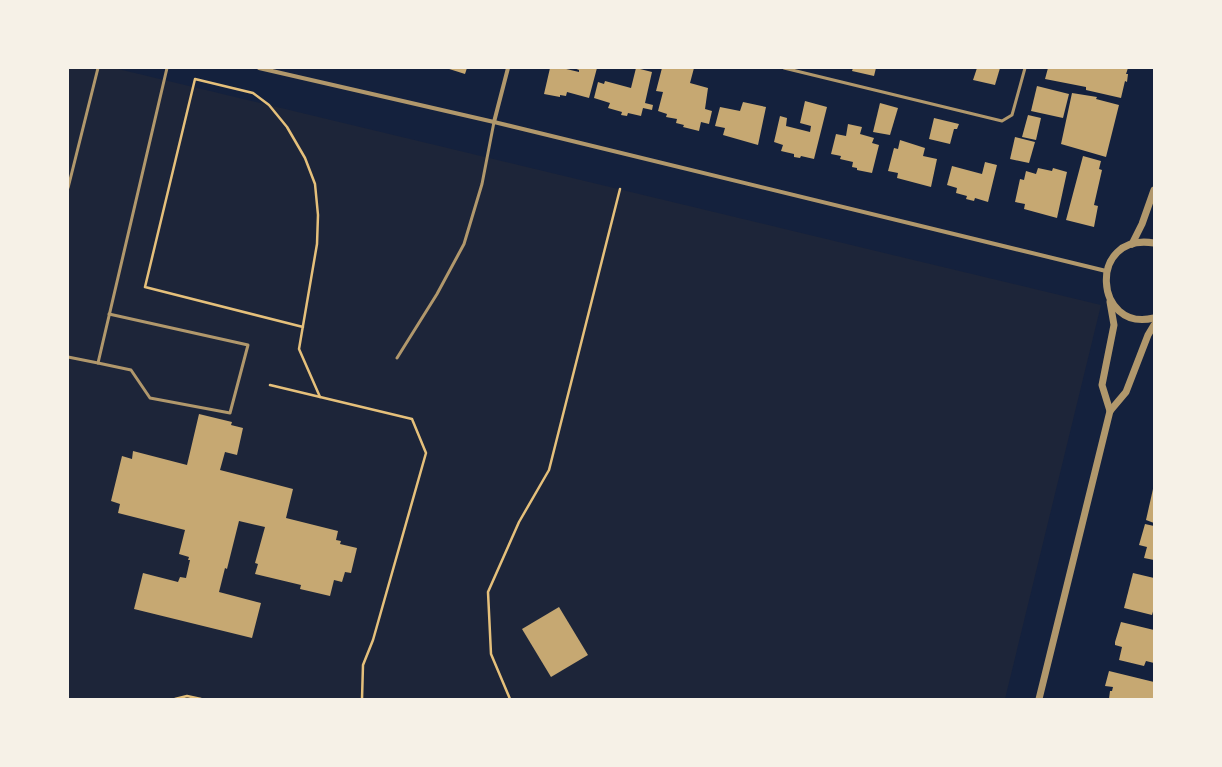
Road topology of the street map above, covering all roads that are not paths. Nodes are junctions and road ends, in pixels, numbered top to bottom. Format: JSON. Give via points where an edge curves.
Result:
{"nodes":[{"id":1,"x":98,"y":68,"type":"edge"},
{"id":2,"x":167,"y":68,"type":"edge"},
{"id":3,"x":259,"y":68,"type":"edge"},
{"id":4,"x":508,"y":68,"type":"edge"},
{"id":5,"x":784,"y":68,"type":"edge"},
{"id":6,"x":1025,"y":68,"type":"edge"},
{"id":7,"x":494,"y":122,"type":"junction"},
{"id":8,"x":68,"y":188,"type":"edge"},
{"id":9,"x":1154,"y":190,"type":"edge"},
{"id":10,"x":1154,"y":243,"type":"edge"},
{"id":11,"x":1132,"y":244,"type":"junction"},
{"id":12,"x":1106,"y":271,"type":"junction"},
{"id":13,"x":1109,"y":296,"type":"junction"},
{"id":14,"x":109,"y":314,"type":"junction"},
{"id":15,"x":1154,"y":318,"type":"edge"},
{"id":16,"x":1154,"y":325,"type":"edge"},
{"id":17,"x":68,"y":357,"type":"edge"},
{"id":18,"x":397,"y":358,"type":"dead end"},
{"id":19,"x":98,"y":363,"type":"junction"},
{"id":20,"x":1110,"y":411,"type":"junction"},
{"id":21,"x":1039,"y":699,"type":"edge"}],
"edges":[{"from":1,"to":8,"type":"lane"},
{"from":2,"to":14,"type":"lane"},
{"from":3,"to":7,"type":"street"},
{"from":4,"to":7,"type":"street"},
{"from":5,"to":6,"type":"lane","via":[[1002,121],[1012,115]]},
{"from":7,"to":12,"type":"street"},
{"from":7,"to":18,"type":"lane","via":[[482,184],[464,244],[437,294]]},
{"from":9,"to":11,"type":"street"},
{"from":10,"to":11,"type":"street","via":[[1144,241]]},
{"from":11,"to":12,"type":"street","via":[[1120,249]]},
{"from":12,"to":13,"type":"street","via":[[1105,284]]},
{"from":13,"to":15,"type":"street","via":[[1115,307],[1124,314],[1136,318]]},
{"from":13,"to":20,"type":"street","via":[[1114,324],[1102,385]]},
{"from":14,"to":19,"type":"lane"},
{"from":14,"to":19,"type":"lane","via":[[248,345],[230,413],[150,398],[130,370]]},
{"from":16,"to":20,"type":"street","via":[[1148,334],[1126,392]]},
{"from":17,"to":19,"type":"lane"},
{"from":20,"to":21,"type":"street"}]}
